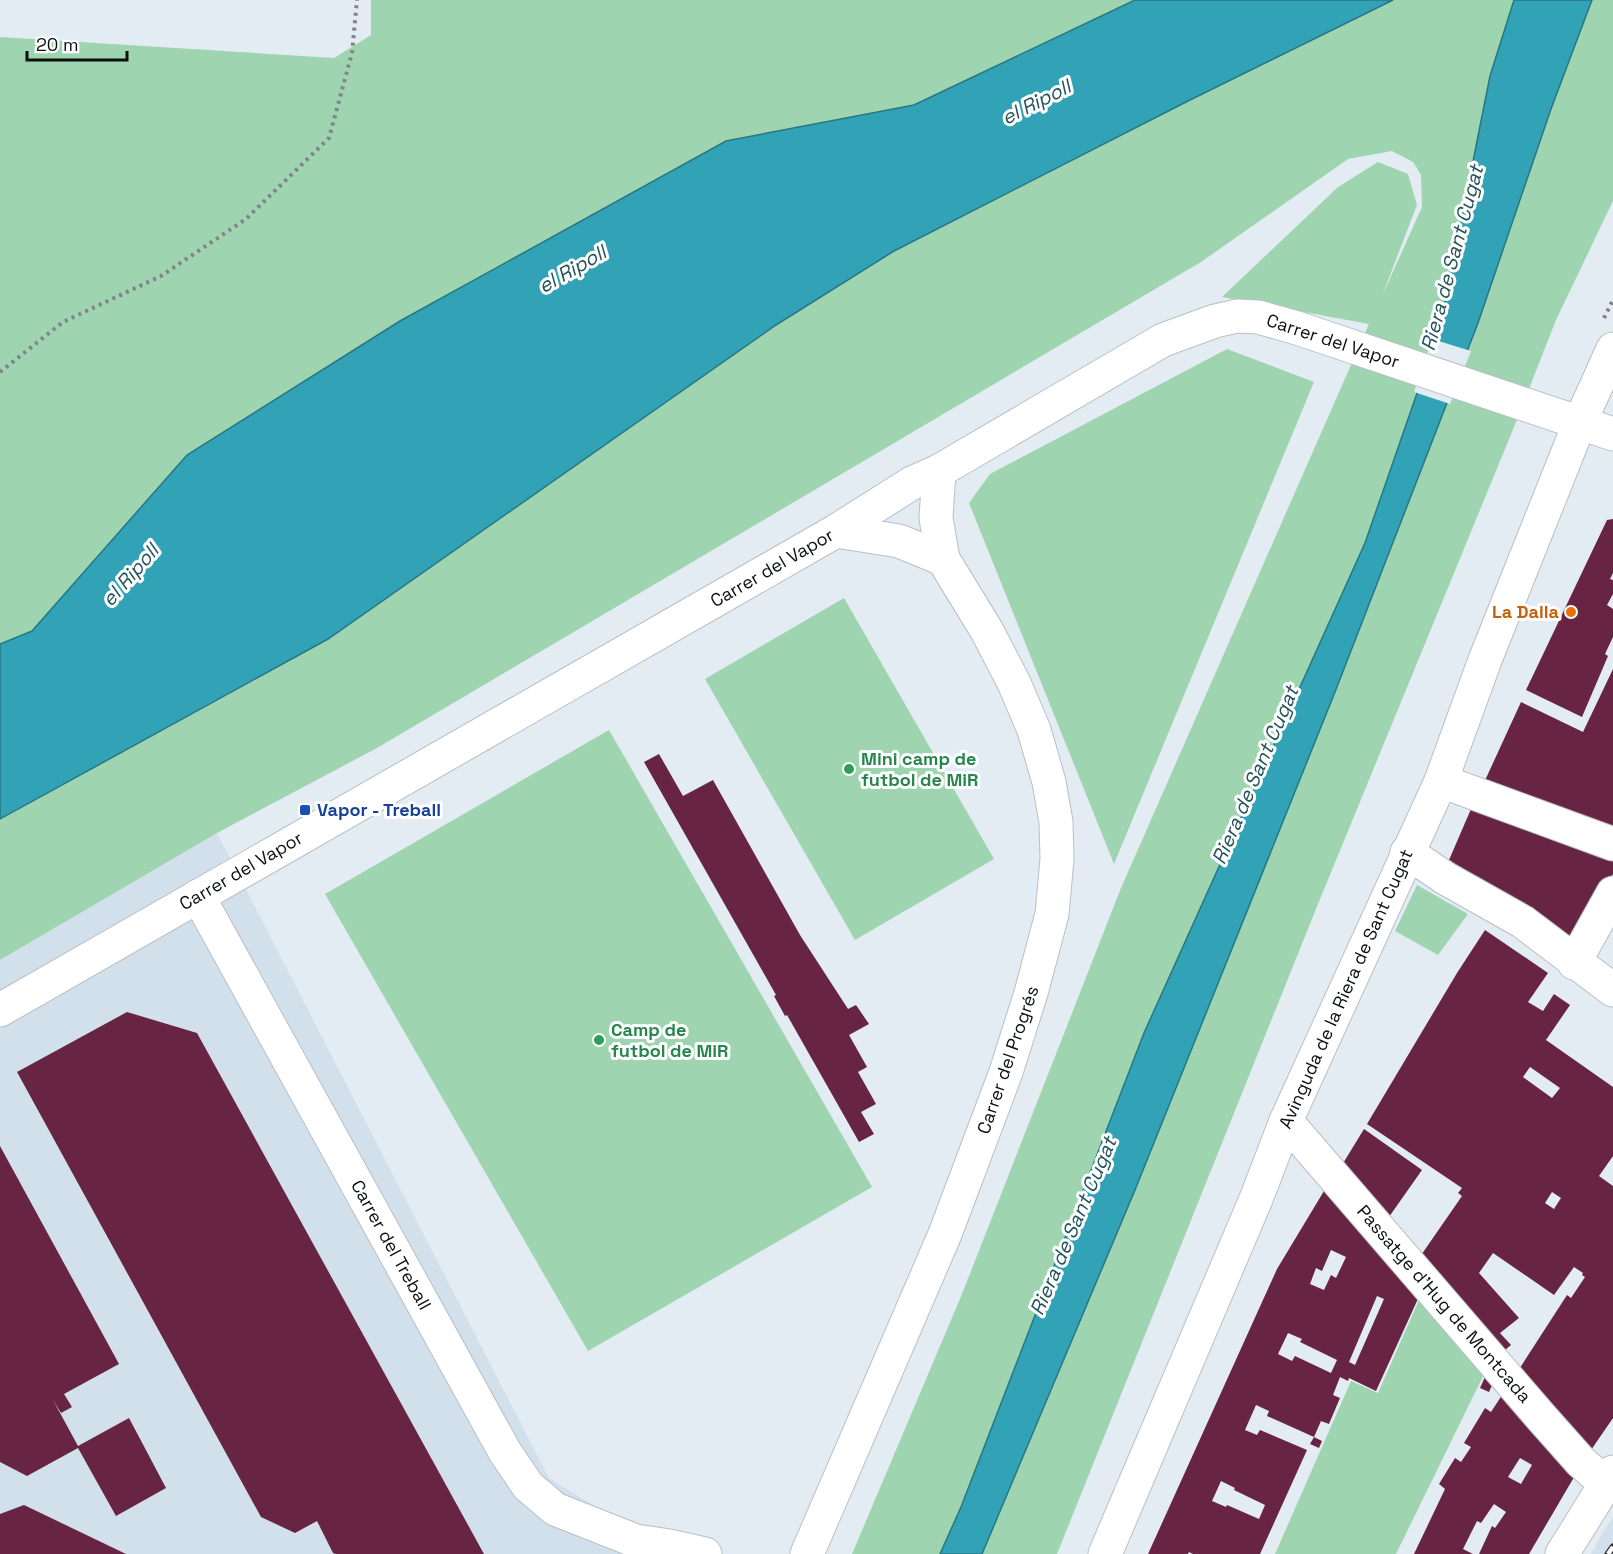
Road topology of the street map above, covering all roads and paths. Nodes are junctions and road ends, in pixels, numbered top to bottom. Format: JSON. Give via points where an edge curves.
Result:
{"nodes":[{"id":1,"x":357,"y":0,"type":"edge"},
{"id":2,"x":1613,"y":349,"type":"edge"},
{"id":3,"x":0,"y":372,"type":"edge"},
{"id":4,"x":1580,"y":422,"type":"junction"},
{"id":5,"x":1613,"y":434,"type":"edge"},
{"id":6,"x":939,"y":471,"type":"junction"},
{"id":7,"x":836,"y":531,"type":"junction"},
{"id":8,"x":943,"y":559,"type":"junction"},
{"id":9,"x":1440,"y":781,"type":"junction"},
{"id":10,"x":1613,"y":844,"type":"edge"},
{"id":11,"x":1407,"y":852,"type":"junction"},
{"id":12,"x":1613,"y":893,"type":"edge"},
{"id":13,"x":198,"y":896,"type":"junction"},
{"id":14,"x":1574,"y":963,"type":"junction"},
{"id":15,"x":1613,"y":990,"type":"edge"},
{"id":16,"x":0,"y":1010,"type":"edge"},
{"id":17,"x":1286,"y":1120,"type":"junction"},
{"id":18,"x":1609,"y":1477,"type":"edge"},
{"id":19,"x":623,"y":1548,"type":"edge"},
{"id":20,"x":705,"y":1554,"type":"edge"},
{"id":21,"x":807,"y":1554,"type":"edge"},
{"id":22,"x":1105,"y":1554,"type":"edge"},
{"id":23,"x":1562,"y":1554,"type":"edge"}],
"edges":[{"from":1,"to":3,"type":"path","via":[[352,53],[329,138],[246,219],[161,276],[63,322]]},
{"from":2,"to":4,"type":"street","name":"Avinguda de la Riera de Sant Cugat"},
{"from":4,"to":5,"type":"street","name":"Carrer del Vapor"},
{"from":4,"to":6,"type":"street","name":"Carrer del Vapor","via":[[1258,317],[1237,316],[1163,340]]},
{"from":4,"to":9,"type":"street","name":"Avinguda de la Riera de Sant Cugat"},
{"from":6,"to":7,"type":"street","name":"Carrer del Vapor","via":[[912,483]]},
{"from":6,"to":8,"type":"street","name":"Carrer del Progrés","via":[[936,518]]},
{"from":7,"to":8,"type":"street","via":[[899,541]]},
{"from":7,"to":13,"type":"street","name":"Carrer del Vapor"},
{"from":8,"to":21,"type":"street","name":"Carrer del Progrés","via":[[987,631],[1034,730],[1056,822],[1052,914],[1006,1072],[945,1234]]},
{"from":9,"to":10,"type":"street"},
{"from":9,"to":11,"type":"street","name":"Avinguda de la Riera de Sant Cugat"},
{"from":11,"to":14,"type":"street","via":[[1523,922]]},
{"from":11,"to":17,"type":"street","name":"Avinguda de la Riera de Sant Cugat"},
{"from":12,"to":14,"type":"street"},
{"from":13,"to":16,"type":"street","name":"Carrer del Vapor"},
{"from":13,"to":19,"type":"street","name":"Carrer del Treball","via":[[505,1452],[528,1486],[555,1509]]},
{"from":14,"to":15,"type":"street"},
{"from":17,"to":18,"type":"street","name":"Passatge d'Hug de Montcada","via":[[1581,1462]]},
{"from":17,"to":22,"type":"street","name":"Avinguda de la Riera de Sant Cugat"},
{"from":18,"to":23,"type":"street"},
{"from":19,"to":20,"type":"street","name":"Carrer del Treball","via":[[670,1546]]}]}
